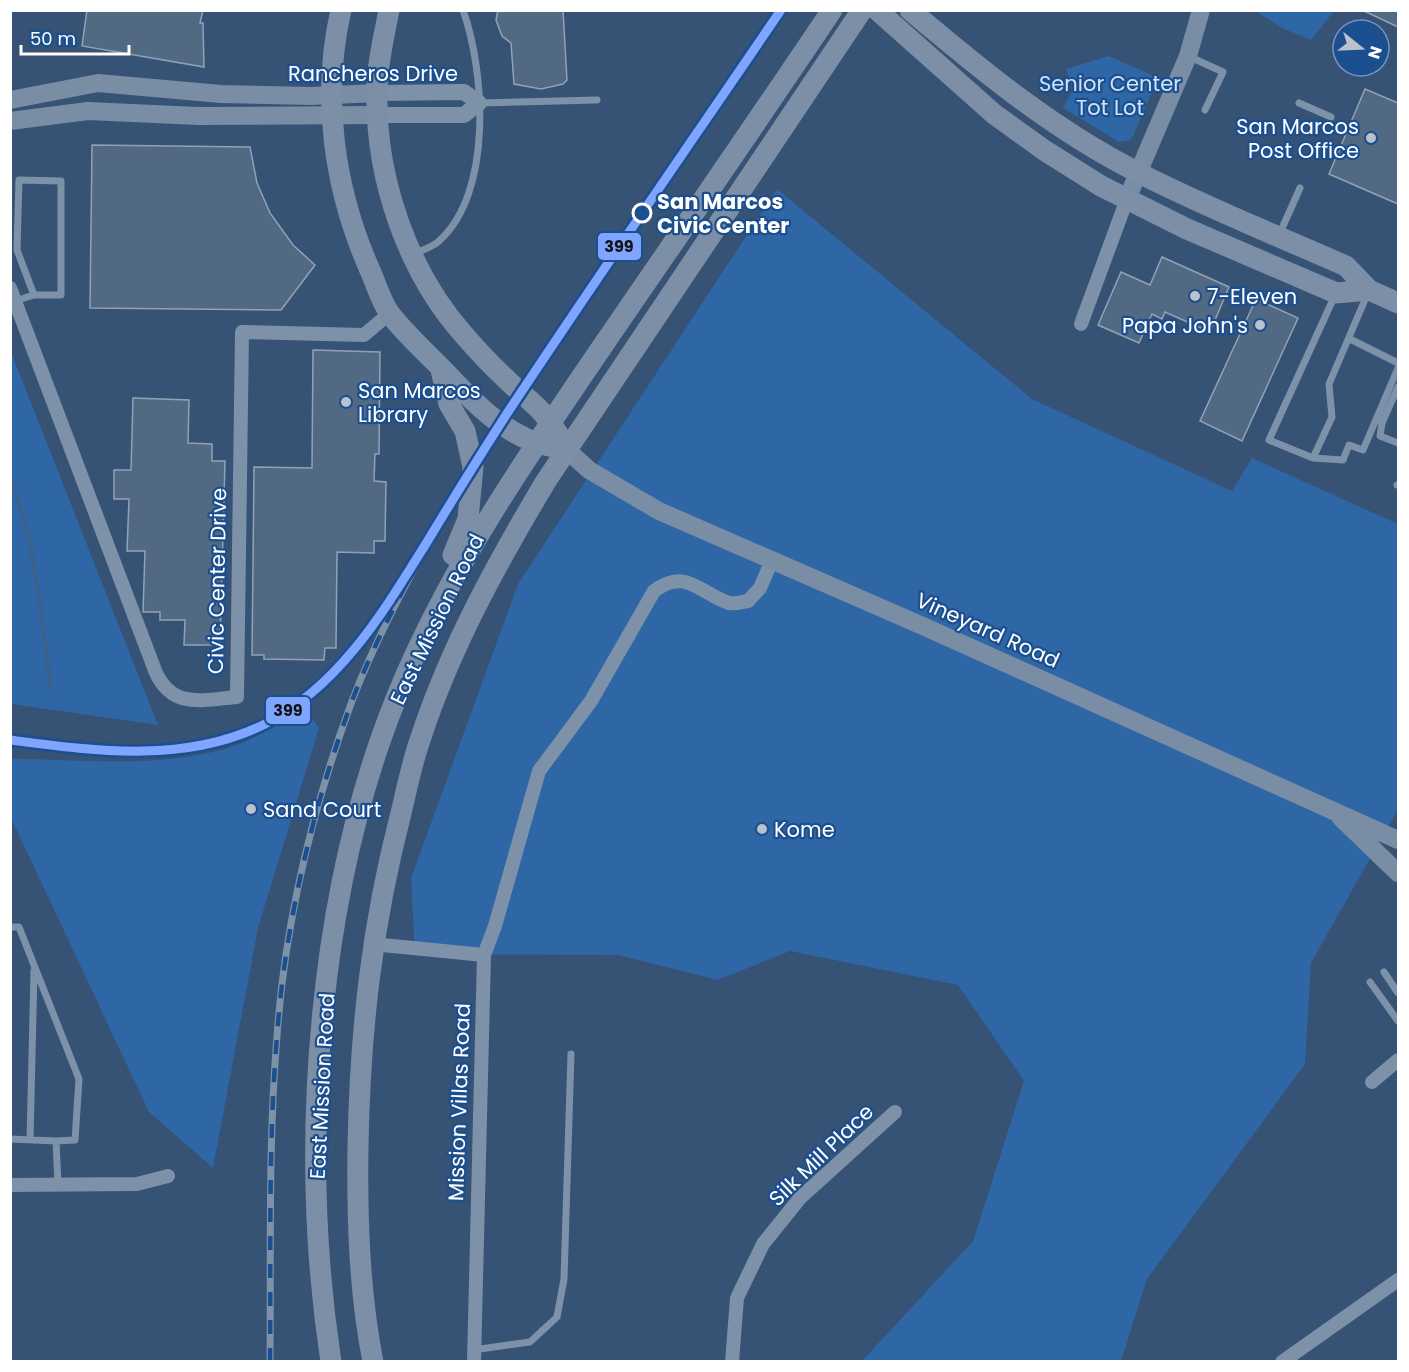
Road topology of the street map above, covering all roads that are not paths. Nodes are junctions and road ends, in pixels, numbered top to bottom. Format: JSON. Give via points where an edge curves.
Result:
{"nodes":[{"id":1,"x":341,"y":10,"type":"edge"},
{"id":2,"x":389,"y":10,"type":"edge"},
{"id":3,"x":463,"y":10,"type":"edge"},
{"id":4,"x":832,"y":10,"type":"edge"},
{"id":5,"x":862,"y":10,"type":"edge"},
{"id":6,"x":877,"y":10,"type":"edge"},
{"id":7,"x":1201,"y":10,"type":"edge"},
{"id":8,"x":911,"y":11,"type":"edge"},
{"id":9,"x":1188,"y":56,"type":"junction"},
{"id":10,"x":377,"y":93,"type":"junction"},
{"id":11,"x":10,"y":100,"type":"edge"},
{"id":12,"x":597,"y":100,"type":"dead end"},
{"id":13,"x":479,"y":103,"type":"junction"},
{"id":14,"x":1299,"y":104,"type":"dead end"},
{"id":15,"x":332,"y":105,"type":"junction"},
{"id":16,"x":1204,"y":110,"type":"dead end"},
{"id":17,"x":379,"y":115,"type":"junction"},
{"id":18,"x":1331,"y":117,"type":"dead end"},
{"id":19,"x":10,"y":121,"type":"edge"},
{"id":20,"x":1137,"y":173,"type":"junction"},
{"id":21,"x":1300,"y":188,"type":"dead end"},
{"id":22,"x":1127,"y":199,"type":"junction"},
{"id":23,"x":1278,"y":236,"type":"junction"},
{"id":24,"x":412,"y":255,"type":"junction"},
{"id":25,"x":1370,"y":290,"type":"junction"},
{"id":26,"x":1336,"y":293,"type":"junction"},
{"id":27,"x":13,"y":294,"type":"edge"},
{"id":28,"x":34,"y":295,"type":"junction"},
{"id":29,"x":1398,"y":303,"type":"edge"},
{"id":30,"x":390,"y":313,"type":"junction"},
{"id":31,"x":1081,"y":324,"type":"dead end"},
{"id":32,"x":1350,"y":339,"type":"junction"},
{"id":33,"x":1398,"y":363,"type":"edge"},
{"id":34,"x":440,"y":367,"type":"junction"},
{"id":35,"x":1398,"y":368,"type":"edge"},
{"id":36,"x":1398,"y":387,"type":"edge"},
{"id":37,"x":551,"y":421,"type":"junction"},
{"id":38,"x":535,"y":443,"type":"junction"},
{"id":39,"x":1398,"y":443,"type":"edge"},
{"id":40,"x":567,"y":450,"type":"junction"},
{"id":41,"x":1313,"y":458,"type":"junction"},
{"id":42,"x":772,"y":560,"type":"junction"},
{"id":43,"x":405,"y":678,"type":"junction"},
{"id":44,"x":1331,"y":809,"type":"junction"},
{"id":45,"x":1398,"y":840,"type":"edge"},
{"id":46,"x":1398,"y":873,"type":"edge"},
{"id":47,"x":10,"y":927,"type":"edge"},
{"id":48,"x":372,"y":944,"type":"junction"},
{"id":49,"x":484,"y":955,"type":"junction"},
{"id":50,"x":34,"y":967,"type":"junction"},
{"id":51,"x":1384,"y":972,"type":"dead end"},
{"id":52,"x":1370,"y":982,"type":"dead end"},
{"id":53,"x":1398,"y":993,"type":"edge"},
{"id":54,"x":1398,"y":1021,"type":"edge"},
{"id":55,"x":571,"y":1054,"type":"dead end"},
{"id":56,"x":1398,"y":1060,"type":"edge"},
{"id":57,"x":1372,"y":1082,"type":"dead end"},
{"id":58,"x":895,"y":1112,"type":"dead end"},
{"id":59,"x":10,"y":1138,"type":"edge"},
{"id":60,"x":30,"y":1140,"type":"junction"},
{"id":61,"x":56,"y":1141,"type":"junction"},
{"id":62,"x":168,"y":1176,"type":"dead end"},
{"id":63,"x":10,"y":1185,"type":"edge"},
{"id":64,"x":58,"y":1185,"type":"junction"},
{"id":65,"x":1398,"y":1280,"type":"edge"},
{"id":66,"x":473,"y":1356,"type":"edge"},
{"id":67,"x":332,"y":1362,"type":"edge"},
{"id":68,"x":373,"y":1362,"type":"edge"},
{"id":69,"x":732,"y":1362,"type":"edge"},
{"id":70,"x":1282,"y":1362,"type":"edge"}],
"edges":[{"from":1,"to":15,"type":"main road"},
{"from":2,"to":10,"type":"main road"},
{"from":3,"to":13,"type":"lane","via":[[475,48]]},
{"from":4,"to":37,"type":"main road","name":"East Mission Road"},
{"from":5,"to":40,"type":"main road","name":"East Mission Road"},
{"from":6,"to":22,"type":"main road","via":[[1018,133]]},
{"from":7,"to":9,"type":"main road"},
{"from":8,"to":20,"type":"main road","via":[[1046,117]]},
{"from":9,"to":16,"type":"lane","via":[[1223,72]]},
{"from":9,"to":20,"type":"main road"},
{"from":10,"to":13,"type":"street","name":"Rancheros Drive","via":[[464,92]]},
{"from":10,"to":15,"type":"main road","name":"Rancheros Drive"},
{"from":10,"to":17,"type":"main road"},
{"from":11,"to":15,"type":"main road","name":"Rancheros Drive","via":[[98,83]]},
{"from":12,"to":13,"type":"lane"},
{"from":13,"to":17,"type":"street","name":"Rancheros Drive","via":[[464,115]]},
{"from":13,"to":24,"type":"lane","via":[[474,172],[463,206],[438,242]]},
{"from":14,"to":18,"type":"lane"},
{"from":15,"to":17,"type":"main road","name":"Rancheros Drive"},
{"from":15,"to":19,"type":"main road","name":"Rancheros Drive","via":[[198,116],[88,111]]},
{"from":15,"to":30,"type":"main road","via":[[337,170],[352,230]]},
{"from":17,"to":24,"type":"main road","via":[[383,162]]},
{"from":20,"to":22,"type":"main road"},
{"from":20,"to":23,"type":"main road"},
{"from":21,"to":23,"type":"lane"},
{"from":22,"to":26,"type":"main road"},
{"from":22,"to":31,"type":"street"},
{"from":23,"to":25,"type":"main road","via":[[1346,266]]},
{"from":24,"to":37,"type":"main road","via":[[462,333]]},
{"from":25,"to":26,"type":"main road"},
{"from":25,"to":29,"type":"main road"},
{"from":25,"to":32,"type":"lane"},
{"from":26,"to":41,"type":"lane","via":[[1269,440]]},
{"from":27,"to":28,"type":"lane"},
{"from":27,"to":30,"type":"street","name":"Civic Center Drive","via":[[156,673],[172,696],[193,699],[237,697],[242,332],[364,335]]},
{"from":28,"to":28,"type":"lane","via":[[17,250],[20,180],[61,181],[61,296]]},
{"from":30,"to":34,"type":"main road"},
{"from":32,"to":33,"type":"lane"},
{"from":32,"to":41,"type":"lane","via":[[1329,384],[1332,417]]},
{"from":34,"to":38,"type":"main road","via":[[492,417]]},
{"from":34,"to":43,"type":"main road","via":[[449,404],[465,431],[473,467],[472,499],[459,543],[440,580]]},
{"from":35,"to":41,"type":"lane","via":[[1363,450],[1349,445],[1343,460]]},
{"from":36,"to":39,"type":"lane","via":[[1380,436]]},
{"from":37,"to":38,"type":"main road","name":"East Mission Road"},
{"from":37,"to":40,"type":"main road"},
{"from":38,"to":40,"type":"main road"},
{"from":38,"to":43,"type":"main road","name":"East Mission Road","via":[[484,523]]},
{"from":40,"to":42,"type":"main road","name":"Vineyard Road","via":[[589,470],[659,511]]},
{"from":40,"to":48,"type":"main road","name":"East Mission Road","via":[[505,550],[437,693],[414,761]]},
{"from":42,"to":44,"type":"main road","name":"Vineyard Road"},
{"from":42,"to":49,"type":"street","name":"Mission Villas Road","via":[[760,588],[748,601],[731,604],[684,580],[668,580],[654,591],[591,701],[539,771]]},
{"from":43,"to":67,"type":"main road","name":"East Mission Road","via":[[375,761],[345,872],[326,991],[317,1183],[319,1261]]},
{"from":44,"to":45,"type":"main road","name":"Vineyard Road"},
{"from":44,"to":46,"type":"main road"},
{"from":47,"to":50,"type":"lane","via":[[19,927]]},
{"from":48,"to":49,"type":"street"},
{"from":48,"to":68,"type":"main road","name":"East Mission Road","via":[[361,1047],[357,1197],[363,1294]]},
{"from":49,"to":66,"type":"street","name":"Mission Villas Road"},
{"from":50,"to":60,"type":"lane"},
{"from":50,"to":61,"type":"lane","via":[[79,1078],[75,1140]]},
{"from":51,"to":53,"type":"lane"},
{"from":52,"to":54,"type":"lane"},
{"from":55,"to":66,"type":"lane","via":[[564,1280],[557,1317],[530,1342]]},
{"from":56,"to":57,"type":"street"},
{"from":58,"to":69,"type":"street","name":"Silk Mill Place","via":[[800,1198],[763,1244],[737,1298]]},
{"from":59,"to":60,"type":"lane"},
{"from":60,"to":61,"type":"lane"},
{"from":61,"to":64,"type":"lane"},
{"from":62,"to":64,"type":"street","via":[[137,1184]]},
{"from":63,"to":64,"type":"street"},
{"from":65,"to":70,"type":"street"}]}
